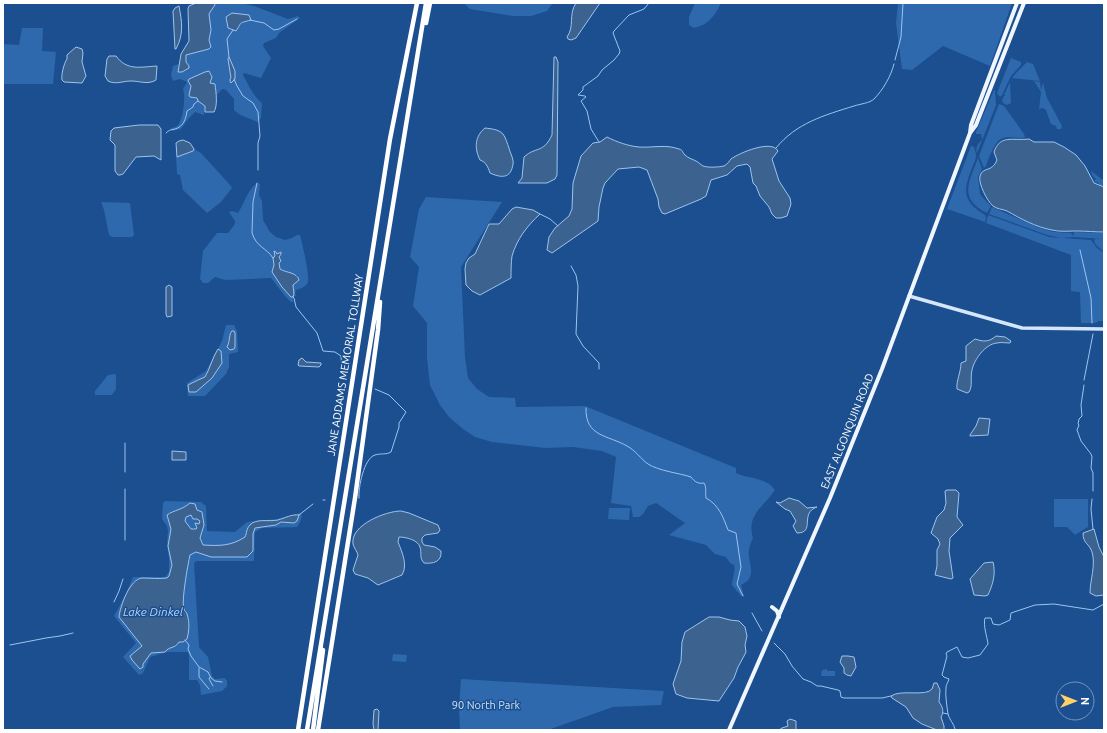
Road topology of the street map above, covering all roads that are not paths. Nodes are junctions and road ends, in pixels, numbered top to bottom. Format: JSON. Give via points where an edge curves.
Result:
{"nodes":[{"id":1,"x":417,"y":3,"type":"edge"},
{"id":2,"x":426,"y":3,"type":"edge"},
{"id":3,"x":430,"y":3,"type":"edge"},
{"id":4,"x":1017,"y":3,"type":"edge"},
{"id":5,"x":1024,"y":3,"type":"edge"},
{"id":6,"x":415,"y":75,"type":"junction"},
{"id":7,"x":970,"y":133,"type":"junction"},
{"id":8,"x":384,"y":264,"type":"junction"},
{"id":9,"x":909,"y":296,"type":"junction"},
{"id":10,"x":1104,"y":329,"type":"edge"},
{"id":11,"x":335,"y":564,"type":"junction"},
{"id":12,"x":772,"y":607,"type":"dead end"},
{"id":13,"x":779,"y":617,"type":"junction"},
{"id":14,"x":298,"y":730,"type":"edge"},
{"id":15,"x":307,"y":730,"type":"edge"},
{"id":16,"x":313,"y":730,"type":"edge"},
{"id":17,"x":318,"y":730,"type":"edge"},
{"id":18,"x":729,"y":730,"type":"edge"}],
"edges":[{"from":1,"to":14,"type":"highway","name":"JANE ADDAMS MEMORIAL TOLLWAY","via":[[390,139]]},
{"from":2,"to":6,"type":"highway","name":"JANE ADDAMS MEMORIAL TOLLWAY"},
{"from":3,"to":6,"type":"highway"},
{"from":4,"to":7,"type":"main road"},
{"from":5,"to":7,"type":"main road","via":[[976,125]]},
{"from":6,"to":8,"type":"highway","name":"JANE ADDAMS MEMORIAL TOLLWAY"},
{"from":7,"to":9,"type":"main road","name":"EAST ALGONQUIN ROAD"},
{"from":8,"to":11,"type":"highway","name":"JANE ADDAMS MEMORIAL TOLLWAY"},
{"from":8,"to":17,"type":"highway","via":[[378,330],[355,498]]},
{"from":9,"to":10,"type":"main road","via":[[1022,328]]},
{"from":9,"to":13,"type":"main road","name":"EAST ALGONQUIN ROAD","via":[[830,498]]},
{"from":11,"to":15,"type":"highway","name":"JANE ADDAMS MEMORIAL TOLLWAY"},
{"from":11,"to":16,"type":"highway"},
{"from":12,"to":13,"type":"main road"},
{"from":13,"to":18,"type":"main road","name":"EAST ALGONQUIN ROAD"}]}
